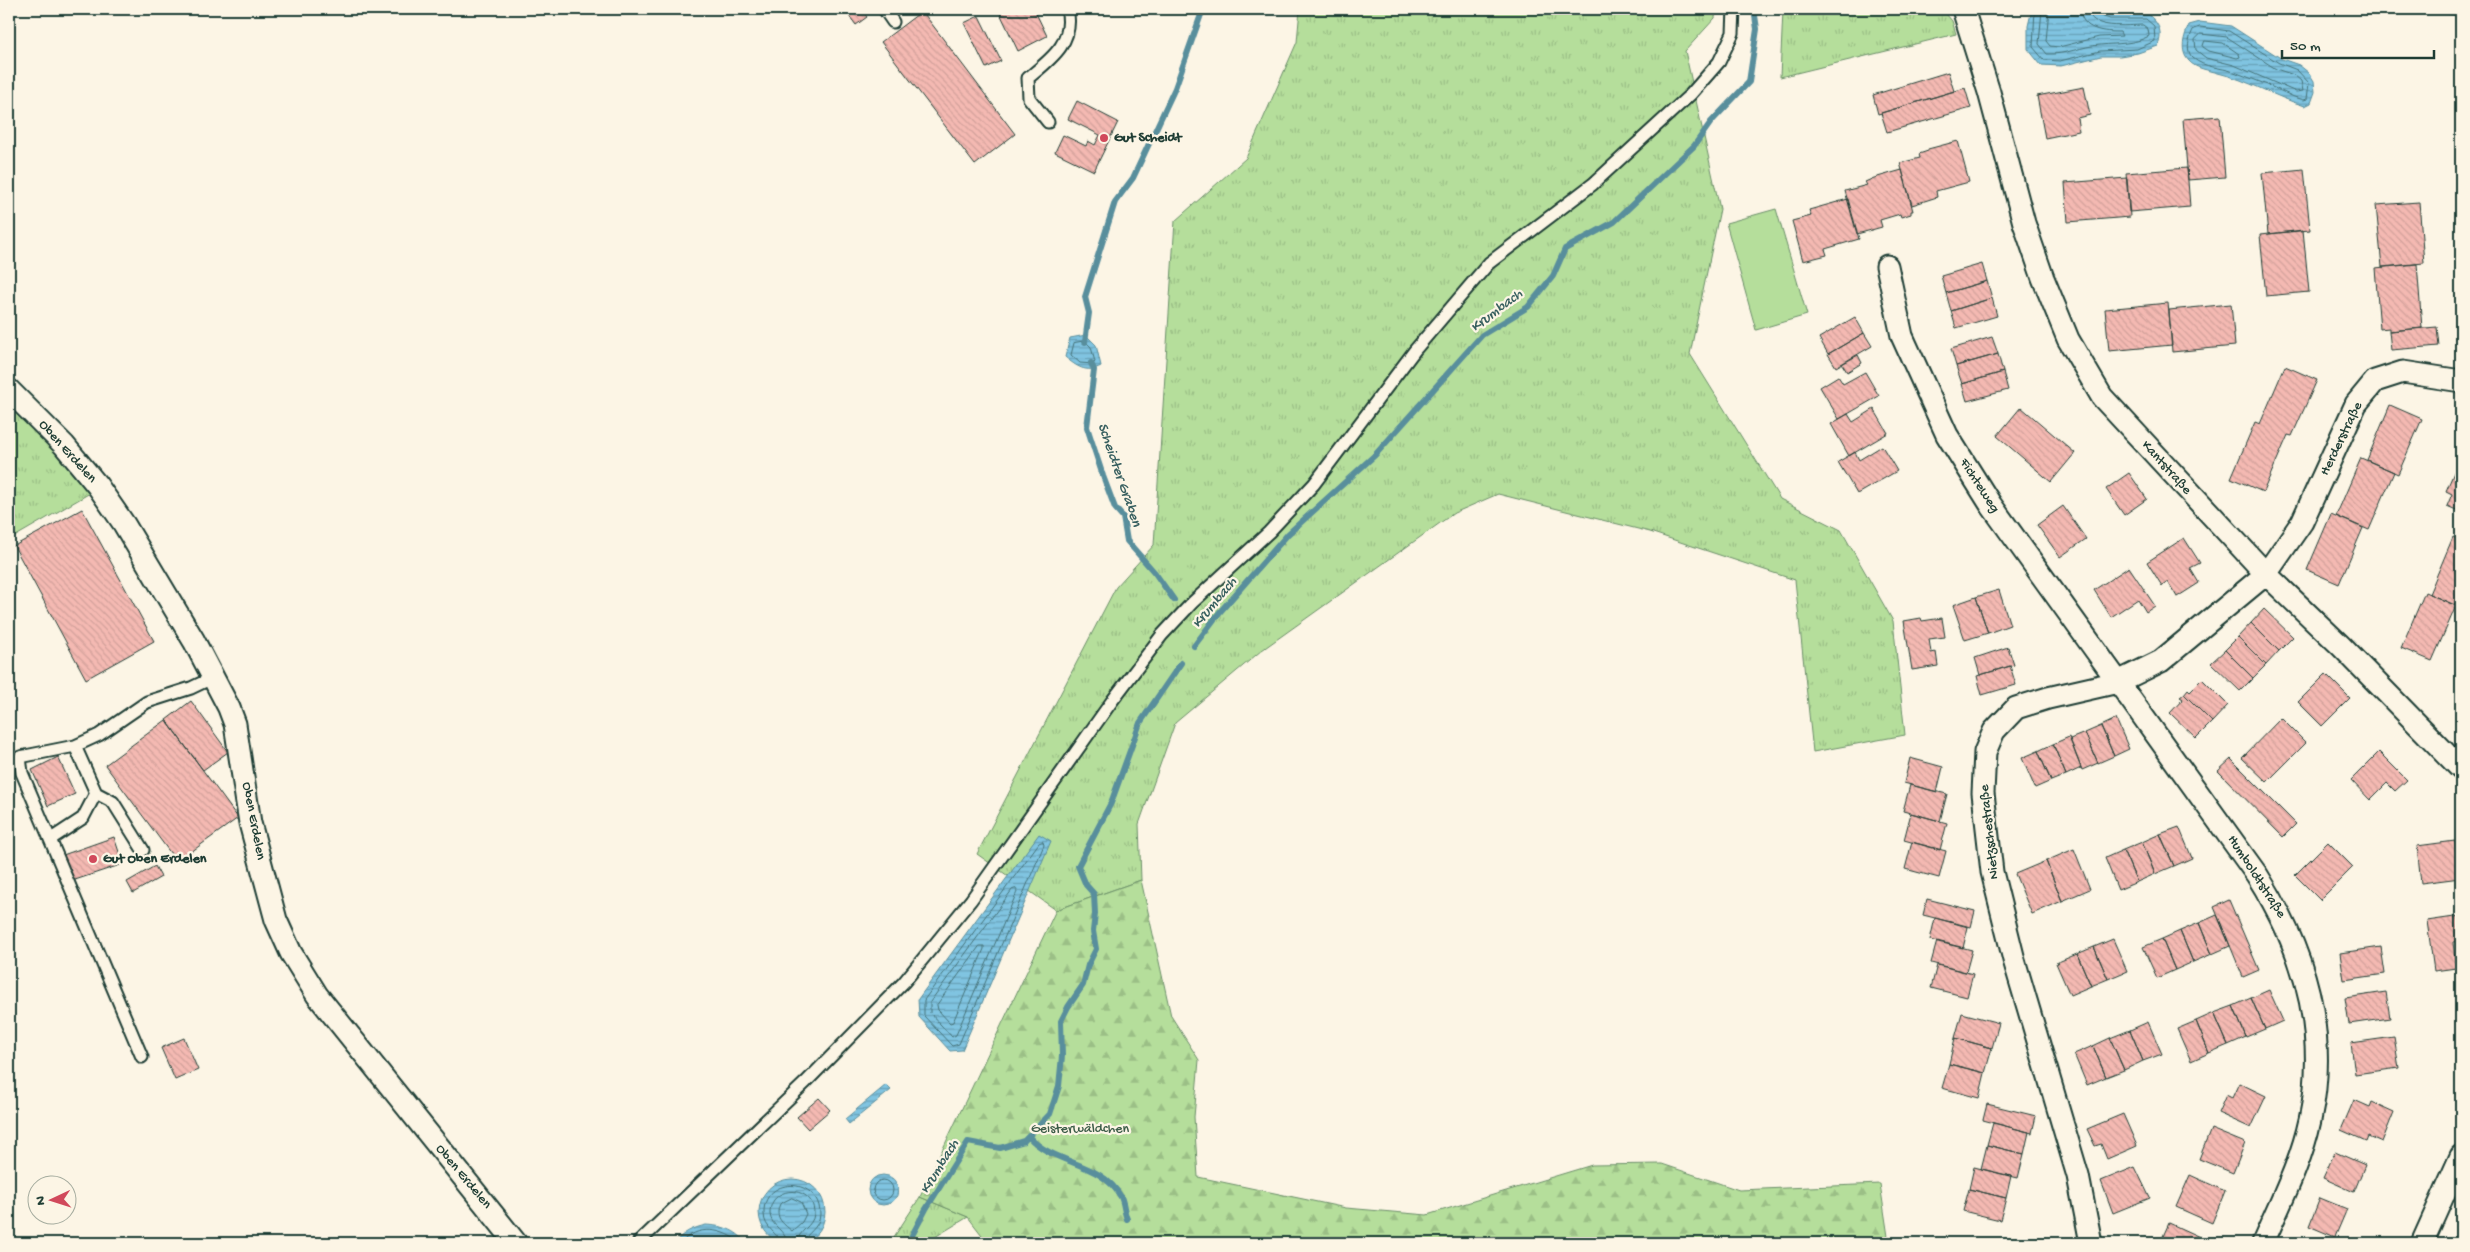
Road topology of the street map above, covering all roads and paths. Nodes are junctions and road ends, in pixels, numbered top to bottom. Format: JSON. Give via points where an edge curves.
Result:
{"nodes":[{"id":1,"x":884,"y":9,"type":"edge"},
{"id":2,"x":1067,"y":9,"type":"edge"},
{"id":3,"x":1734,"y":9,"type":"edge"},
{"id":4,"x":1963,"y":9,"type":"edge"},
{"id":5,"x":893,"y":22,"type":"dead end"},
{"id":6,"x":1048,"y":122,"type":"dead end"},
{"id":7,"x":1887,"y":266,"type":"dead end"},
{"id":8,"x":2461,"y":381,"type":"edge"},
{"id":9,"x":9,"y":390,"type":"edge"},
{"id":10,"x":2266,"y":574,"type":"junction"},
{"id":11,"x":212,"y":678,"type":"junction"},
{"id":12,"x":2118,"y":682,"type":"junction"},
{"id":13,"x":75,"y":746,"type":"junction"},
{"id":14,"x":2461,"y":769,"type":"edge"},
{"id":15,"x":96,"y":793,"type":"junction"},
{"id":16,"x":51,"y":839,"type":"junction"},
{"id":17,"x":143,"y":850,"type":"dead end"},
{"id":18,"x":142,"y":1057,"type":"dead end"},
{"id":19,"x":2461,"y":1156,"type":"edge"},
{"id":20,"x":516,"y":1243,"type":"edge"},
{"id":21,"x":638,"y":1243,"type":"edge"},
{"id":22,"x":2091,"y":1243,"type":"edge"},
{"id":23,"x":2263,"y":1243,"type":"edge"},
{"id":24,"x":2422,"y":1243,"type":"edge"}],
"edges":[{"from":1,"to":5,"type":"lane"},
{"from":2,"to":6,"type":"lane","via":[[1070,22],[1057,54],[1028,78],[1029,98]]},
{"from":3,"to":21,"type":"lane","via":[[1733,33],[1719,62],[1691,94],[1593,184],[1489,263],[1415,350],[1314,484],[1162,635],[971,900],[904,982],[806,1082]]},
{"from":4,"to":10,"type":"street","name":"Kantstraße","via":[[2024,223],[2043,278],[2073,347],[2102,397]]},
{"from":7,"to":12,"type":"street","name":"Fichteweg","via":[[1902,336],[1946,434],[1991,505]]},
{"from":8,"to":10,"type":"street","name":"Herderstraße","via":[[2403,372],[2375,382],[2356,404],[2302,522]]},
{"from":9,"to":11,"type":"street","name":"Oben Erdelen","via":[[64,445],[97,485],[194,641]]},
{"from":10,"to":12,"type":"street","name":"Nietzschestraße","via":[[2161,661]]},
{"from":10,"to":14,"type":"street","name":"Kantstraße"},
{"from":11,"to":13,"type":"lane","via":[[146,702],[99,735]]},
{"from":11,"to":20,"type":"street","name":"Oben Erdelen","via":[[235,724],[250,823],[276,920],[290,953],[323,1002]]},
{"from":12,"to":22,"type":"street","name":"Nietzschestraße","via":[[2016,708],[1994,732],[1985,752],[1984,768],[1983,792],[1992,872],[2014,960],[2078,1176]]},
{"from":12,"to":23,"type":"street","name":"Humboldtstraße","via":[[2203,797],[2280,912],[2309,990],[2317,1058],[2310,1119],[2298,1163]]},
{"from":13,"to":15,"type":"lane"},
{"from":13,"to":16,"type":"lane","via":[[20,757],[22,772]]},
{"from":15,"to":16,"type":"lane","via":[[83,818]]},
{"from":15,"to":17,"type":"lane","via":[[113,802]]},
{"from":16,"to":18,"type":"lane"},
{"from":19,"to":24,"type":"street"}]}
